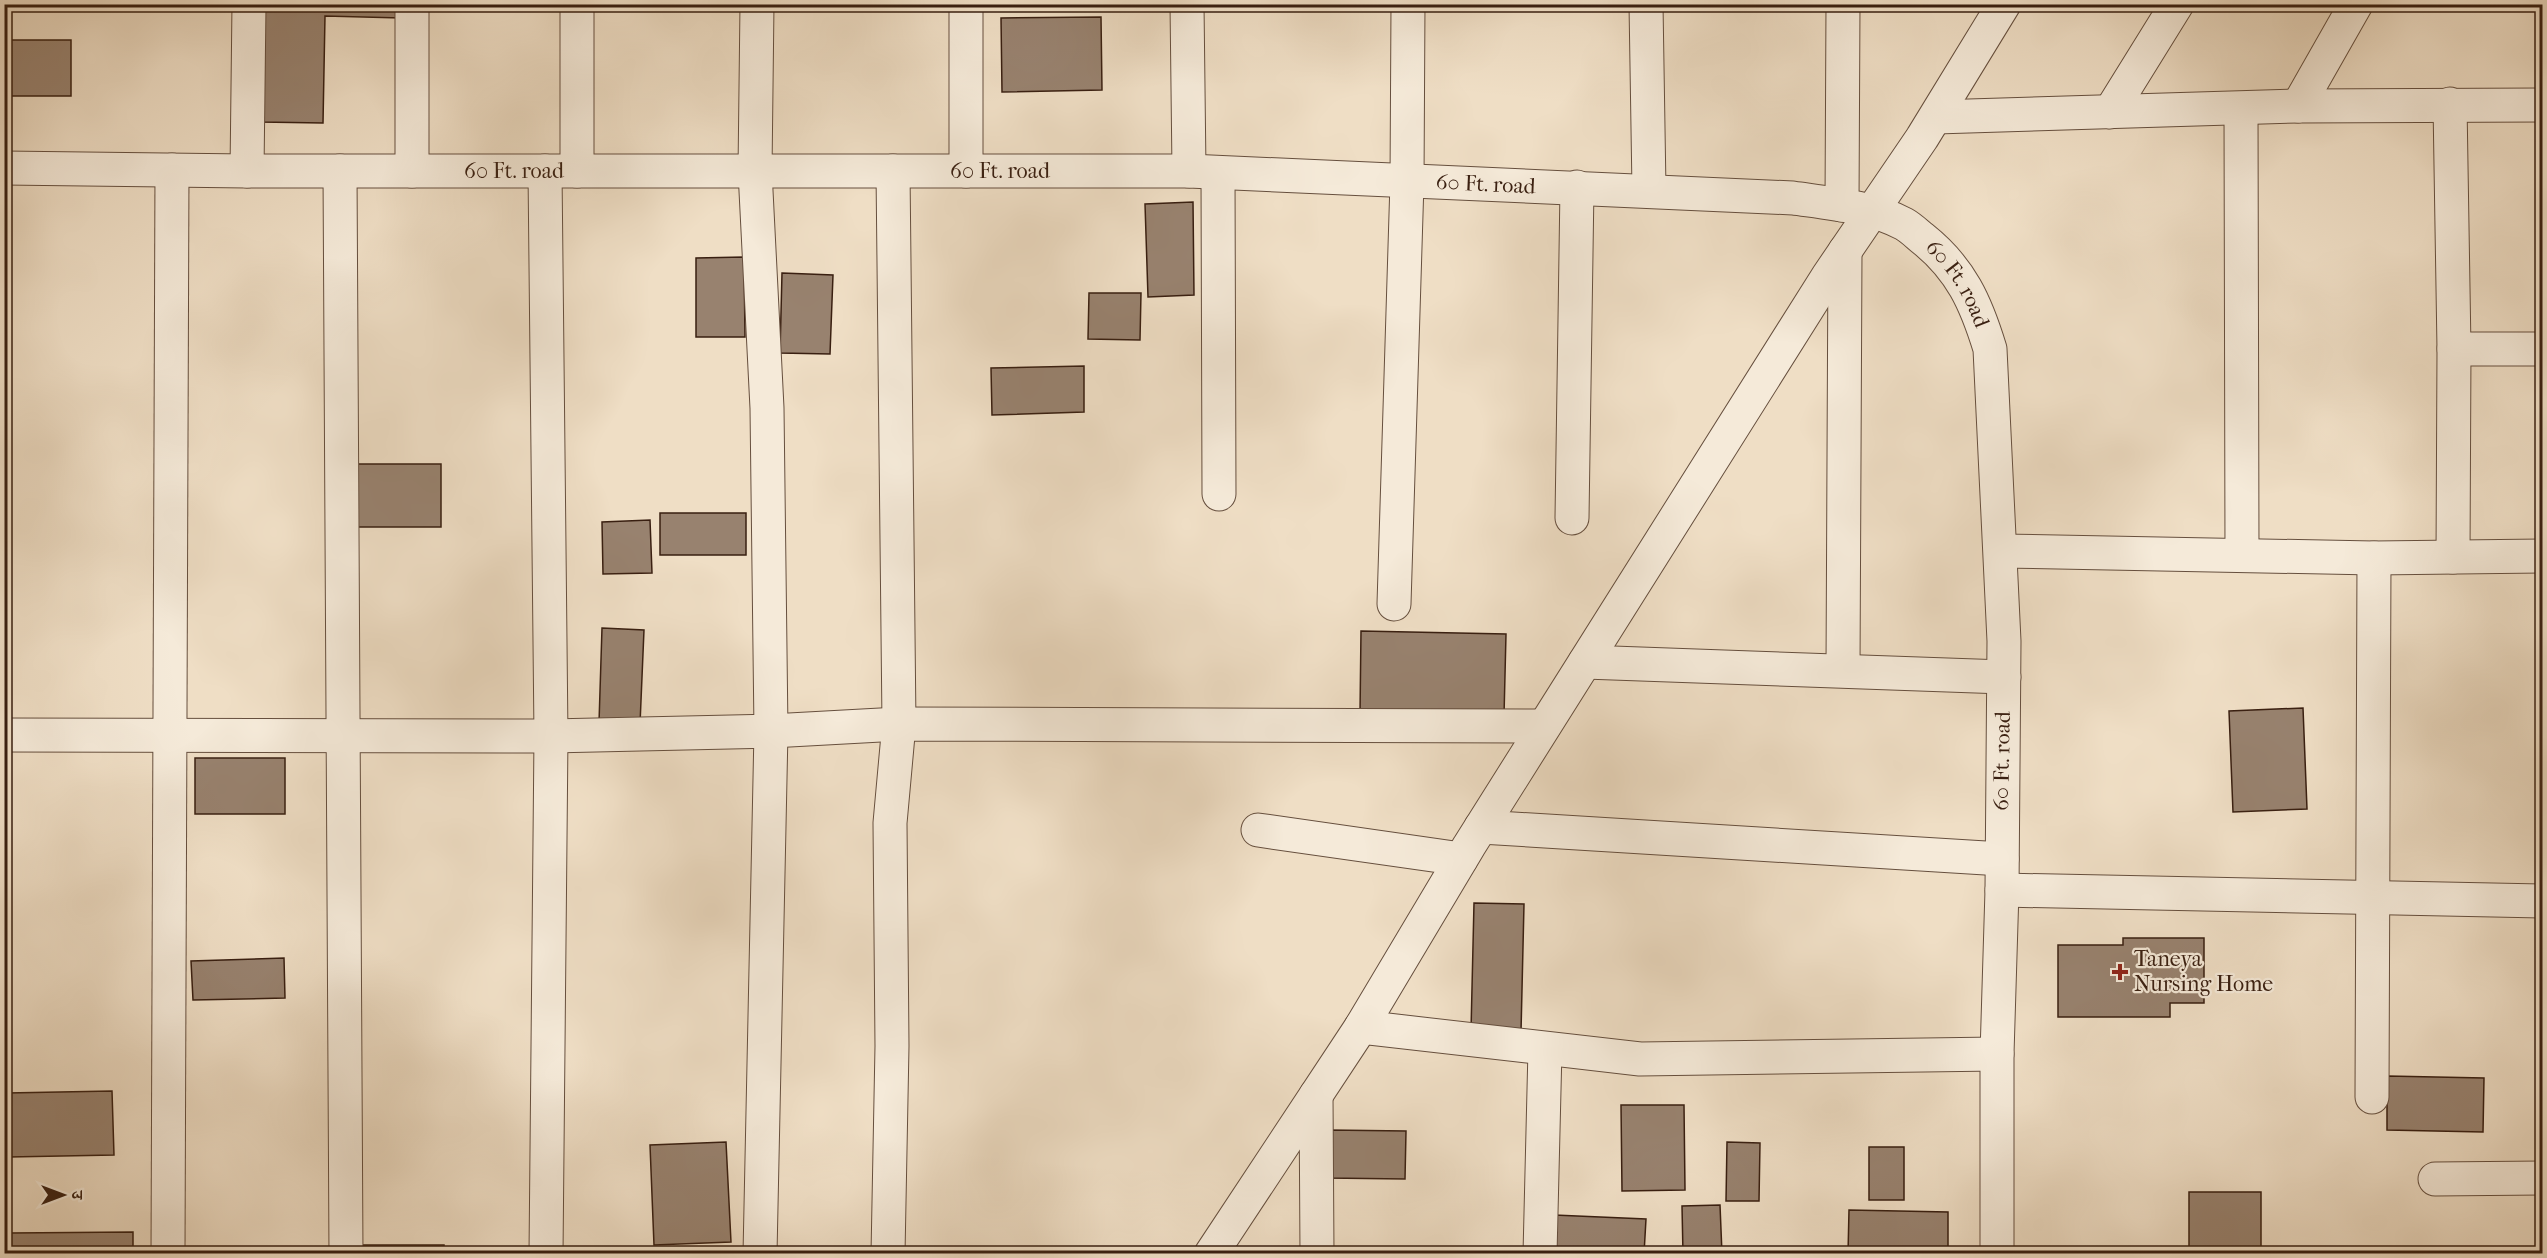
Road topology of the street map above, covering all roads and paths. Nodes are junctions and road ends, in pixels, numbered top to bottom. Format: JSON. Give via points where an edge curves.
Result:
{"nodes":[{"id":1,"x":249,"y":4,"type":"edge"},
{"id":2,"x":412,"y":4,"type":"edge"},
{"id":3,"x":577,"y":4,"type":"edge"},
{"id":4,"x":757,"y":4,"type":"edge"},
{"id":5,"x":966,"y":4,"type":"edge"},
{"id":6,"x":1187,"y":4,"type":"edge"},
{"id":7,"x":1408,"y":4,"type":"edge"},
{"id":8,"x":1646,"y":4,"type":"edge"},
{"id":9,"x":1843,"y":4,"type":"edge"},
{"id":10,"x":2004,"y":4,"type":"edge"},
{"id":11,"x":2176,"y":4,"type":"edge"},
{"id":12,"x":2356,"y":4,"type":"edge"},
{"id":13,"x":2450,"y":104,"type":"junction"},
{"id":14,"x":2542,"y":105,"type":"edge"},
{"id":15,"x":2298,"y":106,"type":"junction"},
{"id":16,"x":2241,"y":109,"type":"junction"},
{"id":17,"x":2110,"y":112,"type":"junction"},
{"id":18,"x":1935,"y":117,"type":"junction"},
{"id":19,"x":4,"y":168,"type":"edge"},
{"id":20,"x":172,"y":170,"type":"junction"},
{"id":21,"x":247,"y":171,"type":"junction"},
{"id":22,"x":340,"y":171,"type":"junction"},
{"id":23,"x":411,"y":171,"type":"junction"},
{"id":24,"x":545,"y":171,"type":"junction"},
{"id":25,"x":577,"y":171,"type":"junction"},
{"id":26,"x":755,"y":171,"type":"junction"},
{"id":27,"x":893,"y":171,"type":"junction"},
{"id":28,"x":966,"y":171,"type":"junction"},
{"id":29,"x":1204,"y":172,"type":"junction"},
{"id":30,"x":1407,"y":182,"type":"junction"},
{"id":31,"x":1577,"y":187,"type":"junction"},
{"id":32,"x":1649,"y":190,"type":"junction"},
{"id":33,"x":1856,"y":209,"type":"junction"},
{"id":34,"x":1845,"y":251,"type":"junction"},
{"id":35,"x":2454,"y":349,"type":"junction"},
{"id":36,"x":2542,"y":349,"type":"edge"},
{"id":37,"x":1219,"y":494,"type":"dead end"},
{"id":38,"x":1572,"y":518,"type":"dead end"},
{"id":39,"x":2001,"y":551,"type":"junction"},
{"id":40,"x":2242,"y":555,"type":"junction"},
{"id":41,"x":2542,"y":556,"type":"edge"},
{"id":42,"x":2453,"y":557,"type":"junction"},
{"id":43,"x":2374,"y":558,"type":"junction"},
{"id":44,"x":1394,"y":604,"type":"dead end"},
{"id":45,"x":1585,"y":662,"type":"junction"},
{"id":46,"x":1843,"y":670,"type":"junction"},
{"id":47,"x":2004,"y":677,"type":"junction"},
{"id":48,"x":899,"y":724,"type":"junction"},
{"id":49,"x":1544,"y":726,"type":"junction"},
{"id":50,"x":771,"y":731,"type":"junction"},
{"id":51,"x":4,"y":735,"type":"edge"},
{"id":52,"x":343,"y":736,"type":"junction"},
{"id":53,"x":552,"y":736,"type":"junction"},
{"id":54,"x":170,"y":737,"type":"junction"},
{"id":55,"x":1481,"y":827,"type":"junction"},
{"id":56,"x":1258,"y":830,"type":"dead end"},
{"id":57,"x":1461,"y":859,"type":"junction"},
{"id":58,"x":2002,"y":874,"type":"junction"},
{"id":59,"x":2372,"y":898,"type":"junction"},
{"id":60,"x":2542,"y":901,"type":"edge"},
{"id":61,"x":1361,"y":1027,"type":"junction"},
{"id":62,"x":1545,"y":1049,"type":"junction"},
{"id":63,"x":1997,"y":1054,"type":"junction"},
{"id":64,"x":1316,"y":1095,"type":"junction"},
{"id":65,"x":2372,"y":1097,"type":"dead end"},
{"id":66,"x":2542,"y":1178,"type":"edge"},
{"id":67,"x":2435,"y":1179,"type":"dead end"},
{"id":68,"x":168,"y":1254,"type":"edge"},
{"id":69,"x":346,"y":1254,"type":"edge"},
{"id":70,"x":546,"y":1254,"type":"edge"},
{"id":71,"x":760,"y":1254,"type":"edge"},
{"id":72,"x":888,"y":1254,"type":"edge"},
{"id":73,"x":1211,"y":1254,"type":"edge"},
{"id":74,"x":1317,"y":1254,"type":"edge"},
{"id":75,"x":1540,"y":1254,"type":"edge"},
{"id":76,"x":1998,"y":1254,"type":"edge"}],
"edges":[{"from":1,"to":21,"type":"street"},
{"from":2,"to":23,"type":"street"},
{"from":3,"to":25,"type":"street"},
{"from":4,"to":26,"type":"street"},
{"from":5,"to":28,"type":"street"},
{"from":6,"to":29,"type":"street"},
{"from":7,"to":30,"type":"street"},
{"from":8,"to":32,"type":"street"},
{"from":9,"to":33,"type":"street"},
{"from":10,"to":18,"type":"street"},
{"from":11,"to":17,"type":"street"},
{"from":12,"to":15,"type":"street"},
{"from":13,"to":14,"type":"street"},
{"from":13,"to":15,"type":"street"},
{"from":13,"to":35,"type":"street"},
{"from":15,"to":16,"type":"street"},
{"from":16,"to":17,"type":"street"},
{"from":16,"to":40,"type":"street"},
{"from":17,"to":18,"type":"street"},
{"from":18,"to":33,"type":"street"},
{"from":19,"to":20,"type":"street","name":"60 Ft. road"},
{"from":20,"to":21,"type":"street","name":"60 Ft. road"},
{"from":20,"to":54,"type":"street"},
{"from":21,"to":22,"type":"street","name":"60 Ft. road"},
{"from":22,"to":23,"type":"street","name":"60 Ft. road"},
{"from":22,"to":52,"type":"street"},
{"from":23,"to":24,"type":"street","name":"60 Ft. road"},
{"from":24,"to":25,"type":"street","name":"60 Ft. road"},
{"from":24,"to":53,"type":"street"},
{"from":25,"to":26,"type":"street","name":"60 Ft. road"},
{"from":26,"to":27,"type":"street","name":"60 Ft. road"},
{"from":26,"to":50,"type":"street","via":[[767,408]]},
{"from":27,"to":28,"type":"street","name":"60 Ft. road"},
{"from":27,"to":48,"type":"street"},
{"from":28,"to":29,"type":"street","name":"60 Ft. road"},
{"from":29,"to":30,"type":"street","name":"60 Ft. road"},
{"from":29,"to":37,"type":"street"},
{"from":30,"to":31,"type":"street","name":"60 Ft. road"},
{"from":30,"to":44,"type":"street"},
{"from":31,"to":32,"type":"street","name":"60 Ft. road"},
{"from":31,"to":38,"type":"street"},
{"from":32,"to":33,"type":"street","name":"60 Ft. road","via":[[1793,198]]},
{"from":33,"to":34,"type":"street"},
{"from":33,"to":39,"type":"street","name":"60 Ft. road","via":[[1904,224],[1935,248],[1956,271],[1979,312],[1989,349]]},
{"from":34,"to":45,"type":"street"},
{"from":34,"to":46,"type":"street"},
{"from":35,"to":36,"type":"street"},
{"from":35,"to":42,"type":"street"},
{"from":39,"to":40,"type":"street"},
{"from":39,"to":47,"type":"street","name":"60 Ft. road"},
{"from":40,"to":43,"type":"street"},
{"from":41,"to":42,"type":"street"},
{"from":42,"to":43,"type":"street"},
{"from":43,"to":59,"type":"street"},
{"from":45,"to":46,"type":"street"},
{"from":45,"to":49,"type":"street"},
{"from":46,"to":47,"type":"street"},
{"from":47,"to":58,"type":"street","name":"60 Ft. road"},
{"from":48,"to":49,"type":"street"},
{"from":48,"to":50,"type":"street"},
{"from":48,"to":72,"type":"street","via":[[890,823],[892,1046]]},
{"from":49,"to":55,"type":"street"},
{"from":50,"to":53,"type":"street"},
{"from":50,"to":71,"type":"street"},
{"from":51,"to":54,"type":"street"},
{"from":52,"to":53,"type":"street"},
{"from":52,"to":54,"type":"street"},
{"from":52,"to":69,"type":"street"},
{"from":53,"to":70,"type":"street"},
{"from":54,"to":68,"type":"street"},
{"from":55,"to":57,"type":"street"},
{"from":55,"to":58,"type":"street"},
{"from":56,"to":57,"type":"street"},
{"from":57,"to":61,"type":"street"},
{"from":58,"to":59,"type":"street"},
{"from":58,"to":63,"type":"street","name":"60 Ft. road"},
{"from":59,"to":60,"type":"street"},
{"from":59,"to":65,"type":"street"},
{"from":61,"to":62,"type":"street"},
{"from":61,"to":64,"type":"street"},
{"from":62,"to":63,"type":"street","via":[[1640,1059]]},
{"from":62,"to":75,"type":"street"},
{"from":63,"to":76,"type":"street","name":"60 Ft. road"},
{"from":64,"to":73,"type":"street"},
{"from":64,"to":74,"type":"street"},
{"from":66,"to":67,"type":"street"}]}
